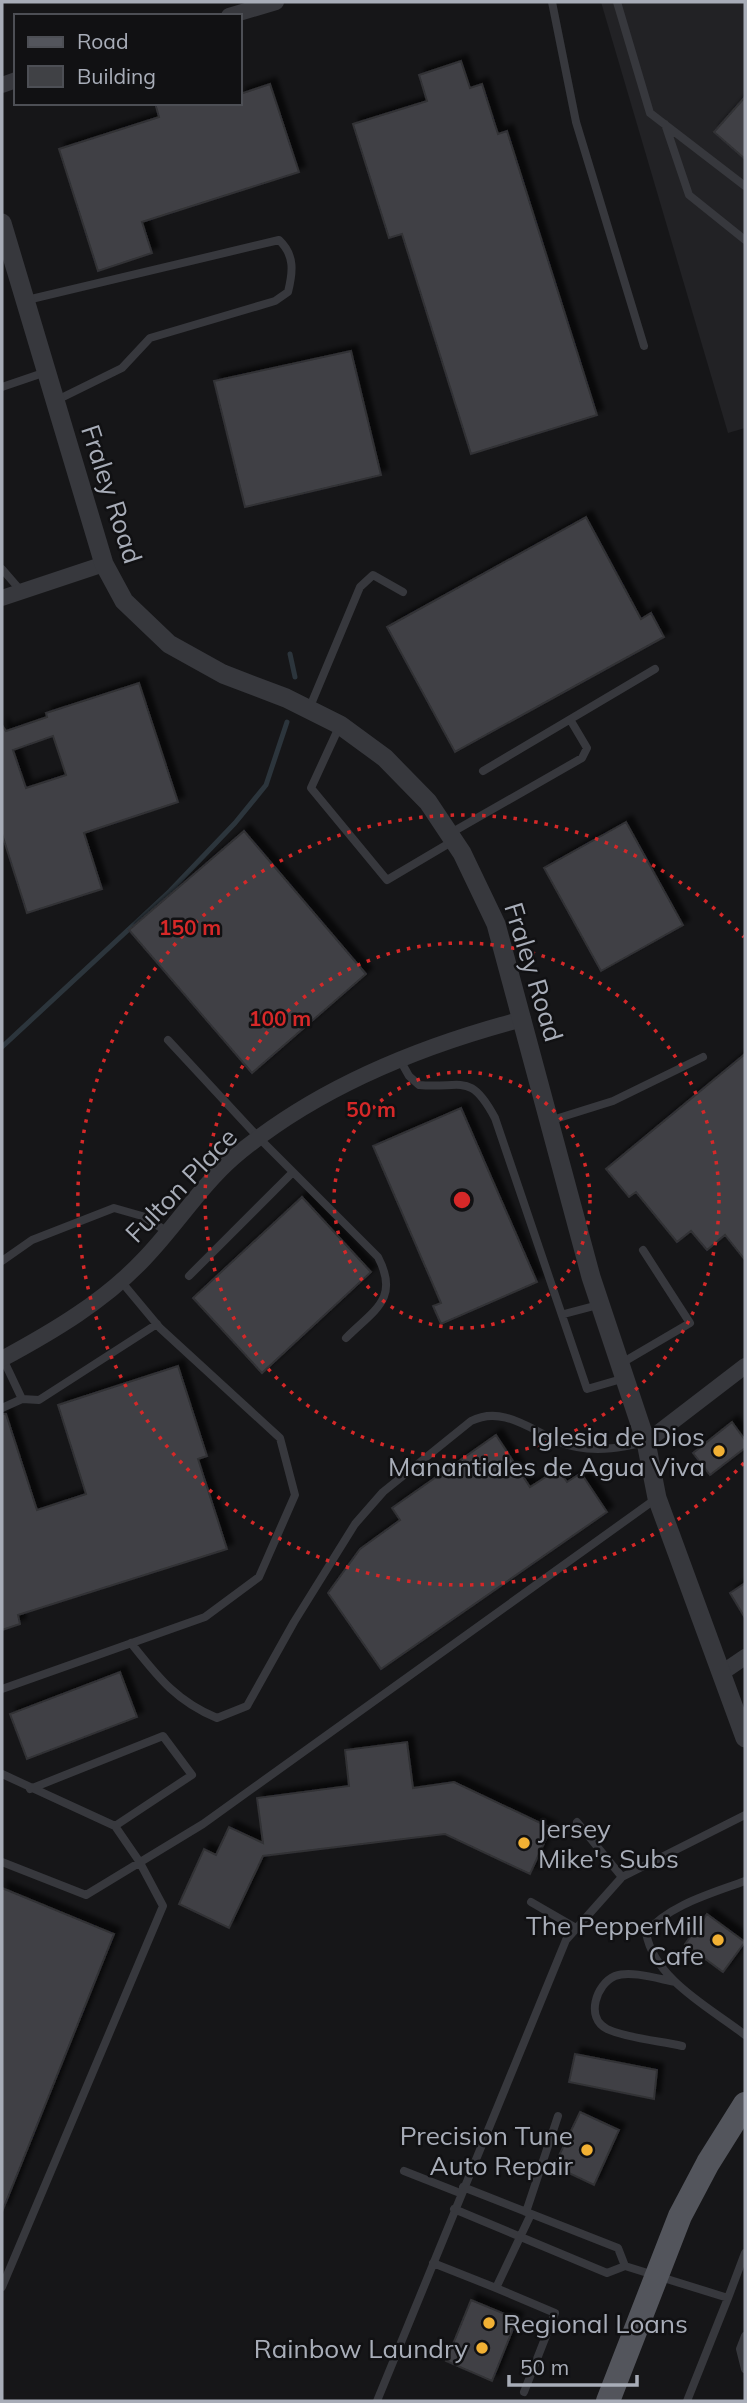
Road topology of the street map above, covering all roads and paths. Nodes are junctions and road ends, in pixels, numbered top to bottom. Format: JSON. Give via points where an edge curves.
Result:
{"nodes":[{"id":1,"x":275,"y":2,"type":"edge"},
{"id":2,"x":552,"y":2,"type":"edge"},
{"id":3,"x":617,"y":2,"type":"edge"},
{"id":4,"x":236,"y":14,"type":"edge"},
{"id":5,"x":665,"y":124,"type":"junction"},
{"id":6,"x":745,"y":186,"type":"edge"},
{"id":7,"x":3,"y":230,"type":"edge"},
{"id":8,"x":745,"y":240,"type":"edge"},
{"id":9,"x":24,"y":301,"type":"junction"},
{"id":10,"x":644,"y":346,"type":"dead end"},
{"id":11,"x":46,"y":372,"type":"junction"},
{"id":12,"x":2,"y":387,"type":"edge"},
{"id":13,"x":55,"y":401,"type":"junction"},
{"id":14,"x":104,"y":564,"type":"junction"},
{"id":15,"x":2,"y":569,"type":"edge"},
{"id":16,"x":22,"y":592,"type":"junction"},
{"id":17,"x":403,"y":592,"type":"dead end"},
{"id":18,"x":2,"y":598,"type":"edge"},
{"id":19,"x":655,"y":669,"type":"dead end"},
{"id":20,"x":309,"y":709,"type":"junction"},
{"id":21,"x":571,"y":721,"type":"junction"},
{"id":22,"x":340,"y":725,"type":"junction"},
{"id":23,"x":483,"y":771,"type":"dead end"},
{"id":24,"x":451,"y":837,"type":"junction"},
{"id":25,"x":523,"y":1020,"type":"junction"},
{"id":26,"x":168,"y":1040,"type":"dead end"},
{"id":27,"x":703,"y":1057,"type":"dead end"},
{"id":28,"x":400,"y":1060,"type":"junction"},
{"id":29,"x":549,"y":1121,"type":"junction"},
{"id":30,"x":259,"y":1138,"type":"junction"},
{"id":31,"x":293,"y":1172,"type":"junction"},
{"id":32,"x":168,"y":1232,"type":"junction"},
{"id":33,"x":643,"y":1250,"type":"dead end"},
{"id":34,"x":2,"y":1261,"type":"edge"},
{"id":35,"x":189,"y":1276,"type":"dead end"},
{"id":36,"x":120,"y":1280,"type":"junction"},
{"id":37,"x":600,"y":1304,"type":"junction"},
{"id":38,"x":564,"y":1314,"type":"junction"},
{"id":39,"x":157,"y":1324,"type":"junction"},
{"id":40,"x":346,"y":1338,"type":"dead end"},
{"id":41,"x":2,"y":1359,"type":"edge"},
{"id":42,"x":745,"y":1366,"type":"edge"},
{"id":43,"x":623,"y":1371,"type":"junction"},
{"id":44,"x":22,"y":1399,"type":"junction"},
{"id":45,"x":2,"y":1408,"type":"edge"},
{"id":46,"x":646,"y":1442,"type":"junction"},
{"id":47,"x":657,"y":1498,"type":"junction"},
{"id":48,"x":131,"y":1643,"type":"junction"},
{"id":49,"x":745,"y":1657,"type":"edge"},
{"id":50,"x":723,"y":1672,"type":"junction"},
{"id":51,"x":2,"y":1689,"type":"edge"},
{"id":52,"x":745,"y":1738,"type":"edge"},
{"id":53,"x":2,"y":1774,"type":"edge"},
{"id":54,"x":30,"y":1789,"type":"junction"},
{"id":55,"x":745,"y":1815,"type":"edge"},
{"id":56,"x":577,"y":1822,"type":"dead end"},
{"id":57,"x":115,"y":1826,"type":"junction"},
{"id":58,"x":139,"y":1861,"type":"junction"},
{"id":59,"x":2,"y":1862,"type":"edge"},
{"id":60,"x":622,"y":1877,"type":"junction"},
{"id":61,"x":745,"y":1881,"type":"edge"},
{"id":62,"x":531,"y":1902,"type":"dead end"},
{"id":63,"x":576,"y":1928,"type":"junction"},
{"id":64,"x":675,"y":1982,"type":"junction"},
{"id":65,"x":745,"y":2035,"type":"edge"},
{"id":66,"x":682,"y":2046,"type":"dead end"},
{"id":67,"x":745,"y":2104,"type":"edge"},
{"id":68,"x":558,"y":2116,"type":"dead end"},
{"id":69,"x":404,"y":2171,"type":"dead end"},
{"id":70,"x":462,"y":2190,"type":"junction"},
{"id":71,"x":454,"y":2209,"type":"junction"},
{"id":72,"x":528,"y":2213,"type":"junction"},
{"id":73,"x":522,"y":2237,"type":"junction"},
{"id":74,"x":745,"y":2253,"type":"edge"},
{"id":75,"x":433,"y":2263,"type":"junction"},
{"id":76,"x":625,"y":2266,"type":"junction"},
{"id":77,"x":655,"y":2277,"type":"junction"},
{"id":78,"x":2,"y":2287,"type":"edge"},
{"id":79,"x":496,"y":2288,"type":"junction"},
{"id":80,"x":728,"y":2298,"type":"junction"},
{"id":81,"x":745,"y":2336,"type":"edge"},
{"id":82,"x":745,"y":2369,"type":"edge"},
{"id":83,"x":524,"y":2392,"type":"dead end"},
{"id":84,"x":691,"y":2400,"type":"edge"},
{"id":85,"x":377,"y":2401,"type":"edge"},
{"id":86,"x":608,"y":2401,"type":"edge"}],
"edges":[{"from":1,"to":4,"type":"street"},
{"from":2,"to":10,"type":"lane","via":[[576,122]]},
{"from":3,"to":5,"type":"lane","via":[[650,113]]},
{"from":5,"to":6,"type":"lane"},
{"from":5,"to":8,"type":"lane","via":[[689,195]]},
{"from":7,"to":9,"type":"street","name":"Fraley Road"},
{"from":9,"to":11,"type":"street","name":"Fraley Road"},
{"from":9,"to":13,"type":"lane","via":[[279,240],[288,248],[293,271],[288,292],[275,301],[150,338],[122,368]]},
{"from":11,"to":12,"type":"lane"},
{"from":11,"to":13,"type":"street","name":"Fraley Road"},
{"from":13,"to":14,"type":"street","name":"Fraley Road"},
{"from":14,"to":16,"type":"street"},
{"from":14,"to":20,"type":"street","name":"Fraley Road","via":[[124,601],[169,644],[223,674]]},
{"from":15,"to":16,"type":"lane"},
{"from":16,"to":18,"type":"street"},
{"from":17,"to":20,"type":"lane","via":[[373,575],[360,587]]},
{"from":19,"to":21,"type":"lane"},
{"from":20,"to":22,"type":"street","name":"Fraley Road"},
{"from":21,"to":23,"type":"lane"},
{"from":21,"to":24,"type":"lane","via":[[587,748],[582,758]]},
{"from":22,"to":24,"type":"street","name":"Fraley Road","via":[[385,758],[428,802]]},
{"from":22,"to":24,"type":"lane","via":[[311,788],[387,880]]},
{"from":24,"to":25,"type":"street","name":"Fraley Road","via":[[496,924]]},
{"from":25,"to":28,"type":"street","name":"Fulton Place"},
{"from":25,"to":29,"type":"street","name":"Fraley Road"},
{"from":26,"to":30,"type":"lane"},
{"from":27,"to":29,"type":"lane","via":[[613,1101]]},
{"from":28,"to":30,"type":"street","name":"Fulton Place","via":[[289,1115]]},
{"from":28,"to":38,"type":"lane","via":[[419,1085],[457,1082],[473,1086],[483,1096],[495,1118]]},
{"from":29,"to":37,"type":"street","name":"Fraley Road"},
{"from":30,"to":31,"type":"lane"},
{"from":30,"to":32,"type":"street","name":"Fulton Place","via":[[231,1160]]},
{"from":31,"to":35,"type":"lane"},
{"from":31,"to":40,"type":"lane","via":[[378,1256],[387,1274],[384,1301]]},
{"from":32,"to":34,"type":"lane","via":[[142,1216],[114,1208],[32,1240]]},
{"from":32,"to":36,"type":"street","name":"Fulton Place"},
{"from":33,"to":43,"type":"lane","via":[[690,1323]]},
{"from":36,"to":39,"type":"lane"},
{"from":36,"to":41,"type":"street","name":"Fulton Place","via":[[51,1332]]},
{"from":37,"to":38,"type":"lane"},
{"from":37,"to":43,"type":"street","name":"Fraley Road"},
{"from":38,"to":43,"type":"lane","via":[[587,1389]]},
{"from":39,"to":44,"type":"lane","via":[[39,1400]]},
{"from":39,"to":48,"type":"lane","via":[[280,1438],[295,1495],[259,1577],[205,1617]]},
{"from":41,"to":44,"type":"lane"},
{"from":42,"to":46,"type":"street"},
{"from":43,"to":46,"type":"street","name":"Fraley Road"},
{"from":44,"to":45,"type":"lane"},
{"from":46,"to":47,"type":"street","name":"Fraley Road"},
{"from":46,"to":48,"type":"lane","via":[[610,1450],[575,1447],[519,1420],[481,1416],[471,1421],[383,1492],[355,1524],[247,1706],[217,1718],[190,1707],[164,1684]]},
{"from":47,"to":50,"type":"street","name":"Fraley Road"},
{"from":47,"to":58,"type":"lane","via":[[203,1824]]},
{"from":48,"to":51,"type":"lane"},
{"from":49,"to":50,"type":"street"},
{"from":50,"to":52,"type":"street","name":"Fraley Road"},
{"from":53,"to":54,"type":"lane"},
{"from":54,"to":57,"type":"lane"},
{"from":54,"to":57,"type":"lane","via":[[163,1736],[192,1775]]},
{"from":55,"to":60,"type":"lane"},
{"from":56,"to":60,"type":"lane"},
{"from":57,"to":58,"type":"lane"},
{"from":58,"to":59,"type":"lane","via":[[86,1895]]},
{"from":58,"to":78,"type":"lane","via":[[163,1906]]},
{"from":60,"to":63,"type":"lane"},
{"from":61,"to":64,"type":"lane","via":[[654,1922],[646,1933],[649,1950]]},
{"from":62,"to":63,"type":"lane"},
{"from":63,"to":70,"type":"lane","via":[[566,1940]]},
{"from":64,"to":65,"type":"lane"},
{"from":64,"to":66,"type":"lane","via":[[617,1975],[597,1995],[594,2009],[596,2020],[606,2029]]},
{"from":67,"to":77,"type":"main road","via":[[680,2216]]},
{"from":68,"to":72,"type":"lane"},
{"from":69,"to":70,"type":"lane"},
{"from":70,"to":71,"type":"lane"},
{"from":70,"to":72,"type":"lane"},
{"from":71,"to":73,"type":"lane"},
{"from":71,"to":75,"type":"lane"},
{"from":72,"to":73,"type":"lane"},
{"from":72,"to":76,"type":"lane","via":[[618,2248]]},
{"from":73,"to":76,"type":"lane","via":[[607,2273]]},
{"from":73,"to":79,"type":"lane"},
{"from":74,"to":80,"type":"lane"},
{"from":75,"to":79,"type":"lane"},
{"from":75,"to":85,"type":"lane"},
{"from":76,"to":77,"type":"lane"},
{"from":77,"to":80,"type":"lane"},
{"from":77,"to":86,"type":"main road"},
{"from":79,"to":83,"type":"lane","via":[[555,2313]]},
{"from":80,"to":84,"type":"lane"},
{"from":81,"to":82,"type":"lane","via":[[740,2349]]}]}
